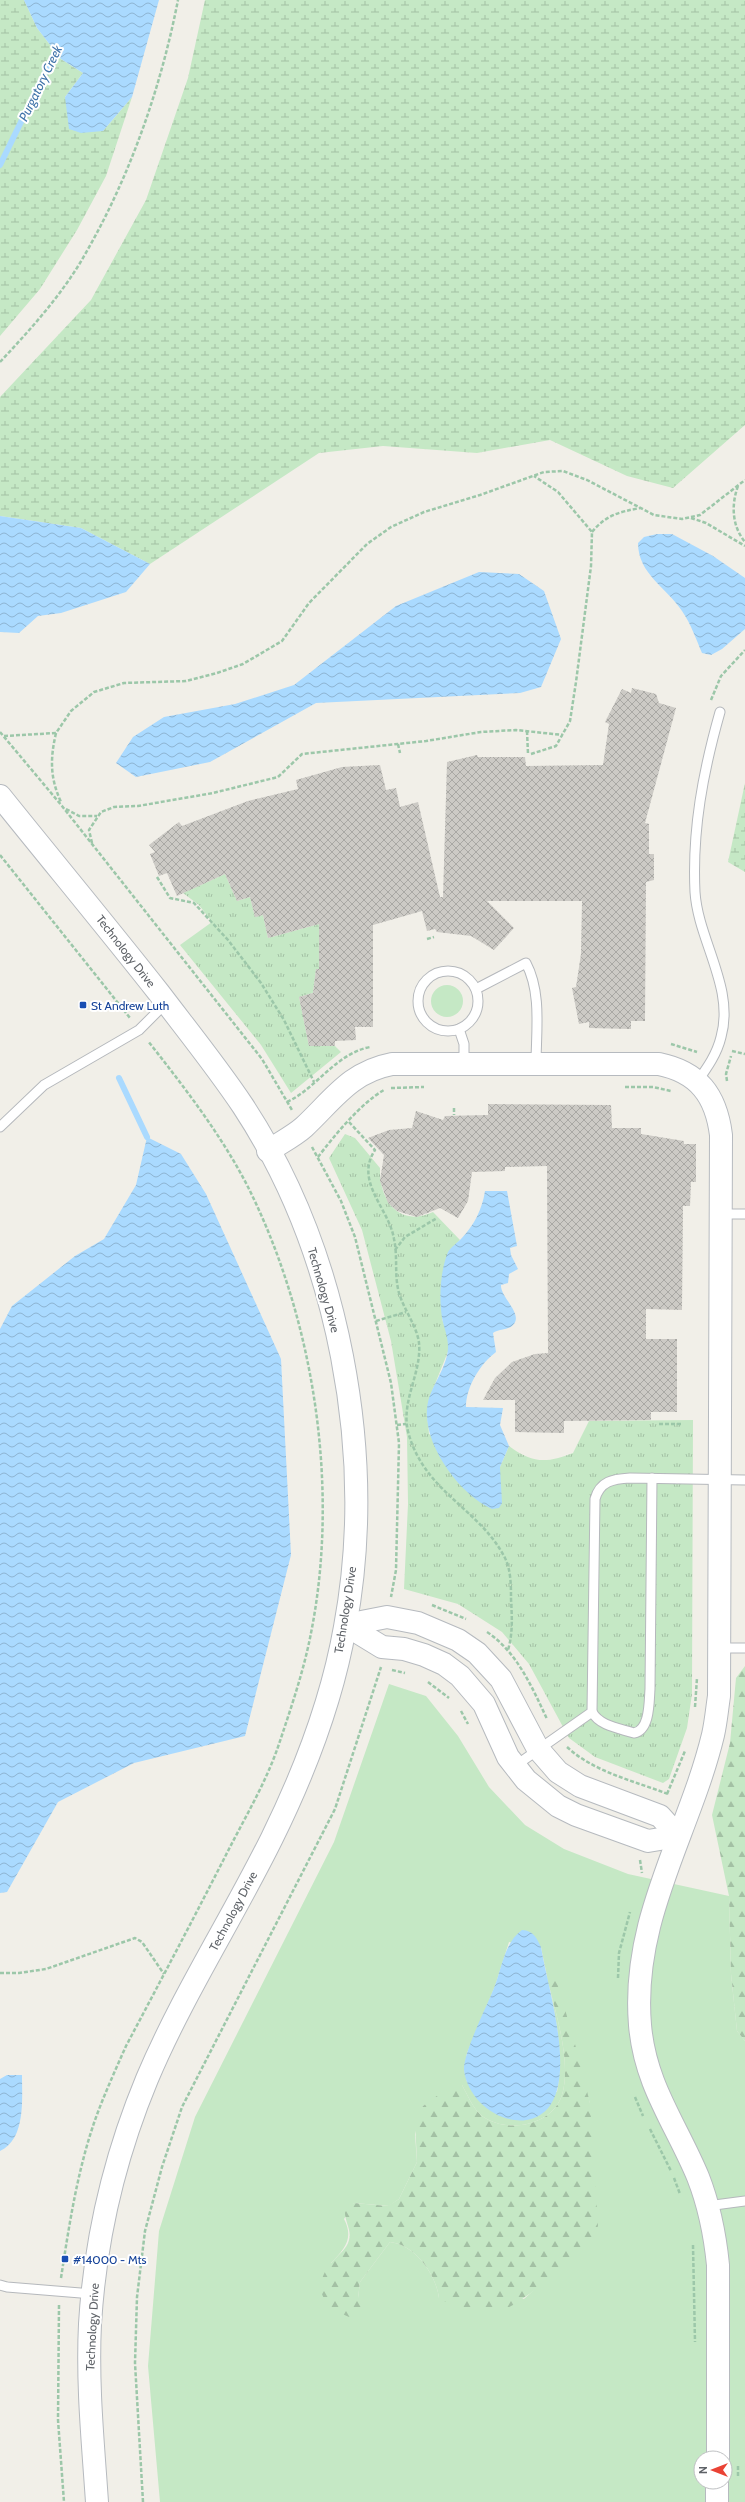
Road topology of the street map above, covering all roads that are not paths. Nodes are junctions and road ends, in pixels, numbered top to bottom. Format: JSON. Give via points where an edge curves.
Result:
{"nodes":[{"id":1,"x":720,"y":712,"type":"road end"},
{"id":2,"x":0,"y":796,"type":"edge"},
{"id":3,"x":476,"y":989,"type":"junction"},
{"id":4,"x":166,"y":1002,"type":"junction"},
{"id":5,"x":459,"y":1029,"type":"junction"},
{"id":6,"x":464,"y":1064,"type":"junction"},
{"id":7,"x":536,"y":1065,"type":"junction"},
{"id":8,"x":698,"y":1082,"type":"junction"},
{"id":9,"x":0,"y":1127,"type":"edge"},
{"id":10,"x":268,"y":1151,"type":"junction"},
{"id":11,"x":720,"y":1214,"type":"junction"},
{"id":12,"x":745,"y":1214,"type":"edge"},
{"id":13,"x":652,"y":1478,"type":"junction"},
{"id":14,"x":720,"y":1480,"type":"junction"},
{"id":15,"x":745,"y":1480,"type":"edge"},
{"id":16,"x":346,"y":1625,"type":"junction"},
{"id":17,"x":720,"y":1648,"type":"junction"},
{"id":18,"x":745,"y":1648,"type":"edge"},
{"id":19,"x":592,"y":1712,"type":"junction"},
{"id":20,"x":538,"y":1749,"type":"junction"},
{"id":21,"x":515,"y":1766,"type":"junction"},
{"id":22,"x":678,"y":1836,"type":"junction"},
{"id":23,"x":745,"y":2201,"type":"edge"},
{"id":24,"x":707,"y":2206,"type":"junction"},
{"id":25,"x":0,"y":2285,"type":"edge"},
{"id":26,"x":93,"y":2294,"type":"junction"},
{"id":27,"x":727,"y":2450,"type":"edge"},
{"id":28,"x":723,"y":2490,"type":"edge"},
{"id":29,"x":97,"y":2502,"type":"edge"},
{"id":30,"x":717,"y":2502,"type":"edge"}],
"edges":[{"from":1,"to":8,"type":"lane","via":[[703,778],[694,867],[696,902],[702,932],[720,984],[725,1010],[722,1036],[714,1058]]},
{"from":2,"to":4,"type":"street","name":"Technology Drive"},
{"from":3,"to":5,"type":"lane","via":[[476,1012],[471,1020]]},
{"from":3,"to":5,"type":"lane","via":[[467,977],[450,971],[431,976],[419,991],[420,1012],[425,1021],[433,1028],[443,1031]]},
{"from":3,"to":7,"type":"lane","via":[[526,963],[534,977],[536,991]]},
{"from":4,"to":9,"type":"lane","via":[[139,1030],[44,1085]]},
{"from":4,"to":10,"type":"street","name":"Technology Drive","via":[[244,1108]]},
{"from":5,"to":6,"type":"lane","via":[[464,1044]]},
{"from":6,"to":7,"type":"street"},
{"from":6,"to":10,"type":"street","via":[[392,1064],[362,1073],[345,1085],[302,1128]]},
{"from":7,"to":8,"type":"street","via":[[658,1064],[675,1068]]},
{"from":8,"to":11,"type":"street","via":[[712,1102],[721,1134]]},
{"from":10,"to":16,"type":"street","name":"Technology Drive","via":[[312,1246],[335,1319],[350,1394],[356,1472],[354,1548]]},
{"from":11,"to":12,"type":"lane"},
{"from":11,"to":14,"type":"street"},
{"from":13,"to":14,"type":"lane"},
{"from":13,"to":19,"type":"lane","via":[[615,1479],[602,1484],[595,1499]]},
{"from":13,"to":19,"type":"lane","via":[[650,1689],[647,1714],[643,1727],[634,1733],[596,1720]]},
{"from":14,"to":15,"type":"lane"},
{"from":14,"to":17,"type":"street"},
{"from":16,"to":20,"type":"street","via":[[387,1617],[418,1623],[458,1640],[477,1653],[501,1679]]},
{"from":16,"to":21,"type":"street","via":[[382,1647],[404,1649],[424,1655],[444,1664],[460,1676],[484,1704],[499,1741]]},
{"from":16,"to":26,"type":"street","name":"Technology Drive","via":[[328,1699],[304,1771],[145,2084],[130,2124],[105,2214]]},
{"from":17,"to":18,"type":"lane"},
{"from":17,"to":22,"type":"street","via":[[719,1696],[714,1733],[705,1766]]},
{"from":19,"to":20,"type":"lane"},
{"from":20,"to":21,"type":"lane"},
{"from":20,"to":22,"type":"street","via":[[567,1779],[660,1816]]},
{"from":21,"to":22,"type":"street","via":[[542,1794],[576,1815],[648,1841]]},
{"from":22,"to":24,"type":"street","via":[[645,1936],[640,1967],[640,2027],[645,2057],[654,2086],[698,2177]]},
{"from":23,"to":24,"type":"lane"},
{"from":24,"to":27,"type":"street","via":[[716,2240]]},
{"from":25,"to":26,"type":"lane"},
{"from":26,"to":29,"type":"street","name":"Technology Drive","via":[[90,2368]]},
{"from":28,"to":30,"type":"street"}]}
